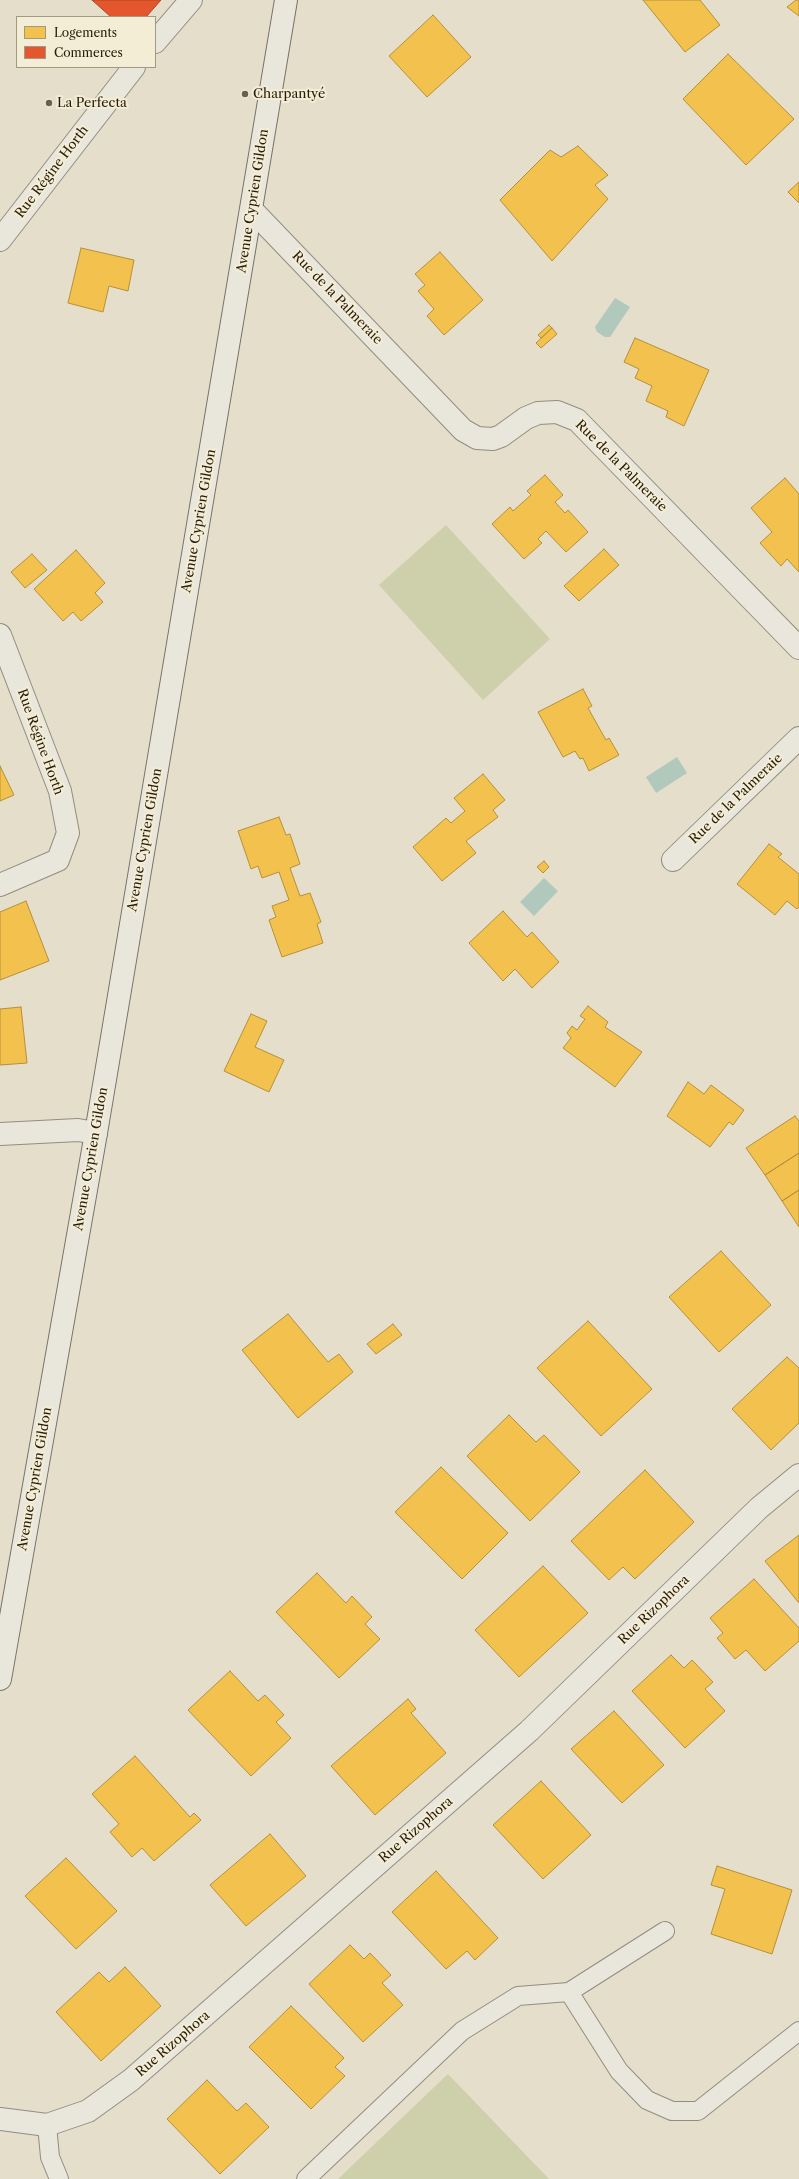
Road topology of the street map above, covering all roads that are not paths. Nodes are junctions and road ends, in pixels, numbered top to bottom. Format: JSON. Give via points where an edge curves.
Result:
{"nodes":[{"id":1,"x":191,"y":0,"type":"edge"},
{"id":2,"x":286,"y":0,"type":"edge"},
{"id":3,"x":156,"y":41,"type":"edge"},
{"id":4,"x":133,"y":68,"type":"edge"},
{"id":5,"x":252,"y":210,"type":"junction"},
{"id":6,"x":0,"y":240,"type":"edge"},
{"id":7,"x":0,"y":635,"type":"edge"},
{"id":8,"x":799,"y":648,"type":"edge"},
{"id":9,"x":799,"y":738,"type":"edge"},
{"id":10,"x":673,"y":860,"type":"dead end"},
{"id":11,"x":0,"y":885,"type":"edge"},
{"id":12,"x":96,"y":1133,"type":"junction"},
{"id":13,"x":0,"y":1134,"type":"edge"},
{"id":14,"x":799,"y":1475,"type":"edge"},
{"id":15,"x":0,"y":1679,"type":"edge"},
{"id":16,"x":665,"y":1931,"type":"dead end"},
{"id":17,"x":569,"y":1992,"type":"junction"},
{"id":18,"x":799,"y":2031,"type":"edge"},
{"id":19,"x":0,"y":2119,"type":"edge"},
{"id":20,"x":47,"y":2125,"type":"junction"},
{"id":21,"x":59,"y":2179,"type":"edge"},
{"id":22,"x":306,"y":2179,"type":"edge"}],
"edges":[{"from":1,"to":3,"type":"street"},
{"from":2,"to":5,"type":"street","name":"Avenue Cyprien Gildon"},
{"from":4,"to":6,"type":"street","name":"Rue Régine Horth"},
{"from":5,"to":8,"type":"street","name":"Rue de la Palmeraie","via":[[463,430],[477,438],[493,440],[526,418],[543,412],[557,412],[577,420]]},
{"from":5,"to":12,"type":"street","name":"Avenue Cyprien Gildon"},
{"from":7,"to":11,"type":"street","name":"Rue Régine Horth","via":[[60,791],[68,833],[58,860]]},
{"from":9,"to":10,"type":"street","name":"Rue de la Palmeraie"},
{"from":12,"to":13,"type":"street","via":[[78,1130]]},
{"from":12,"to":15,"type":"street","name":"Avenue Cyprien Gildon"},
{"from":14,"to":20,"type":"street","name":"Rue Rizophora","via":[[758,1508],[530,1731],[131,2080],[88,2111]]},
{"from":16,"to":17,"type":"lane"},
{"from":17,"to":18,"type":"lane","via":[[619,2071],[647,2100],[672,2111],[698,2111]]},
{"from":17,"to":22,"type":"lane","via":[[518,1996],[462,2031]]},
{"from":19,"to":20,"type":"street","name":"Rue Rizophora"},
{"from":20,"to":21,"type":"lane","via":[[50,2157]]}]}
